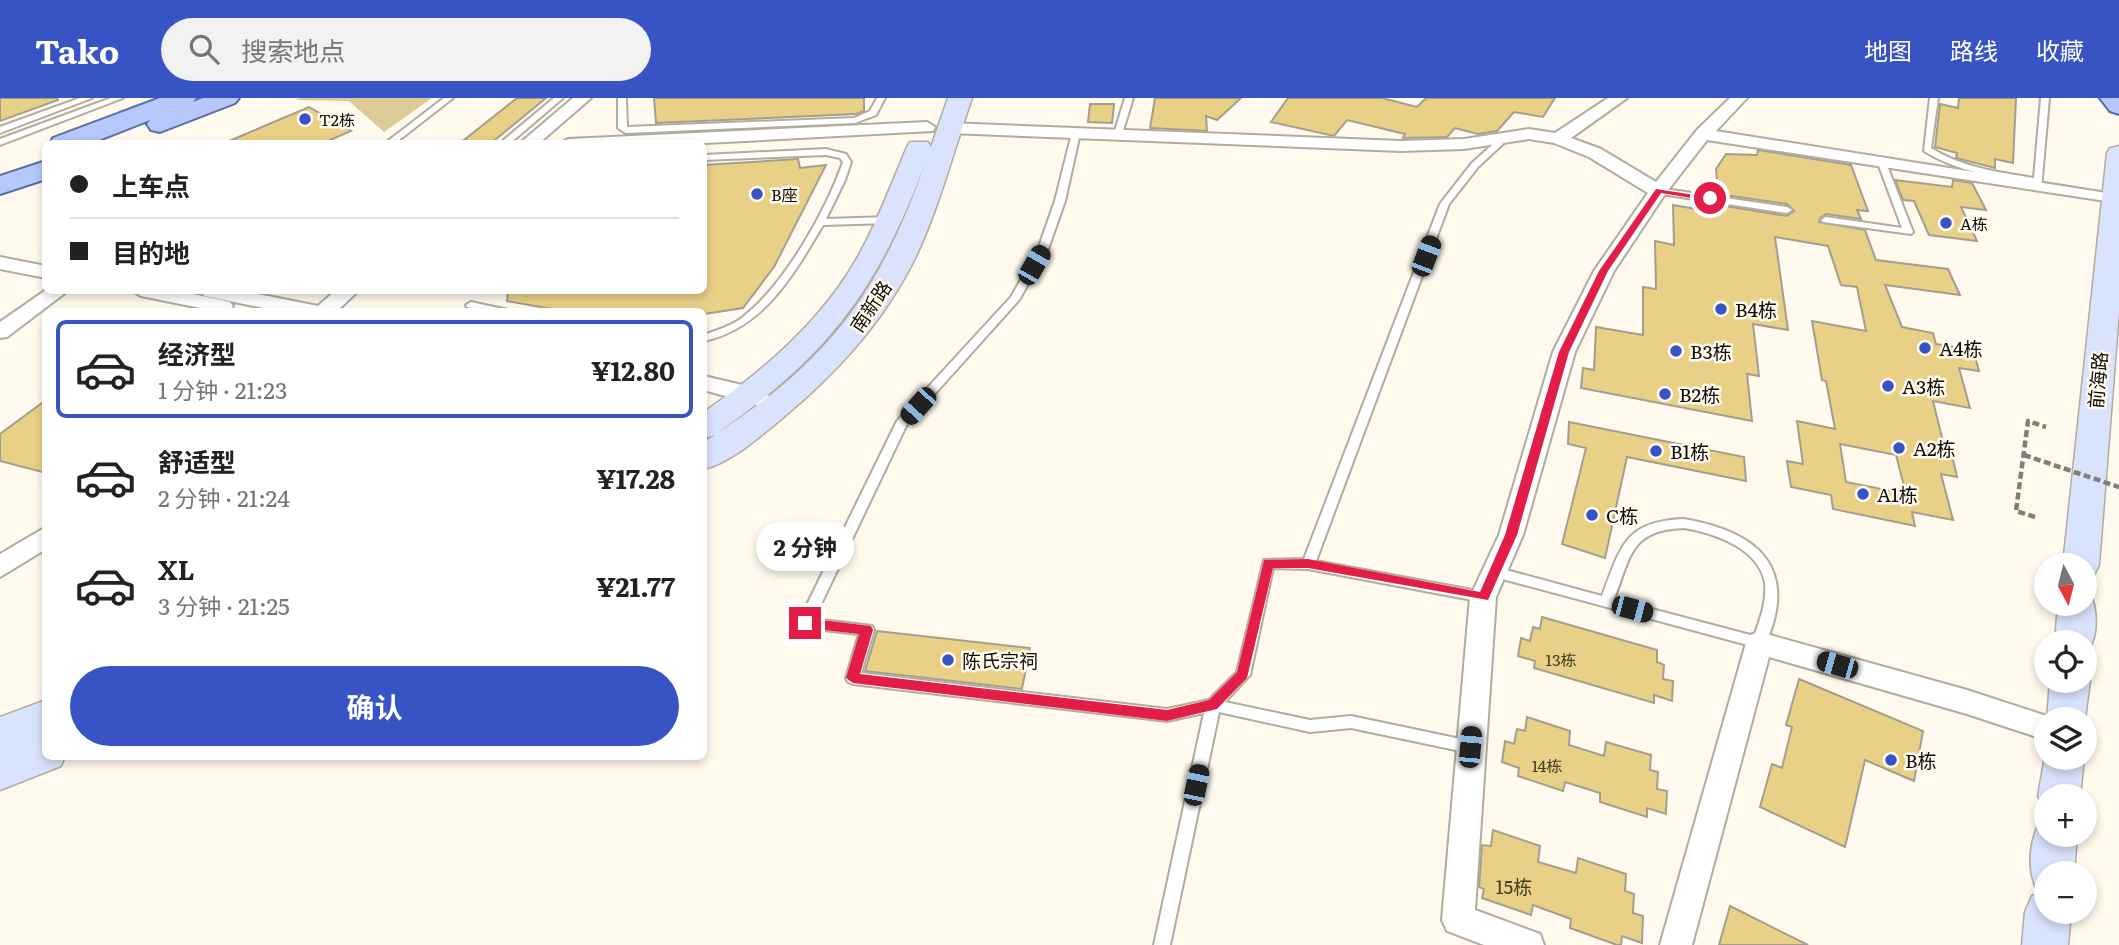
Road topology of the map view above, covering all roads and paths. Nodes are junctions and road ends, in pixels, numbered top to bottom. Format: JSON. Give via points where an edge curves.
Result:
{"nodes":[{"id":1,"x":88,"y":98,"type":"edge"},
{"id":2,"x":119,"y":98,"type":"edge"},
{"id":3,"x":226,"y":98,"type":"edge"},
{"id":4,"x":240,"y":98,"type":"edge"},
{"id":5,"x":449,"y":98,"type":"edge"},
{"id":6,"x":559,"y":98,"type":"edge"},
{"id":7,"x":583,"y":98,"type":"edge"},
{"id":8,"x":622,"y":98,"type":"edge"},
{"id":9,"x":881,"y":98,"type":"edge"},
{"id":10,"x":938,"y":98,"type":"edge"},
{"id":11,"x":960,"y":98,"type":"edge"},
{"id":12,"x":1129,"y":98,"type":"edge"},
{"id":13,"x":1619,"y":98,"type":"edge"},
{"id":14,"x":1739,"y":98,"type":"edge"},
{"id":15,"x":1934,"y":98,"type":"edge"},
{"id":16,"x":2045,"y":98,"type":"edge"},
{"id":17,"x":2113,"y":98,"type":"edge"},
{"id":18,"x":188,"y":104,"type":"edge"},
{"id":19,"x":2119,"y":106,"type":"edge"},
{"id":20,"x":938,"y":128,"type":"junction"},
{"id":21,"x":0,"y":130,"type":"edge"},
{"id":22,"x":1076,"y":133,"type":"junction"},
{"id":23,"x":1118,"y":134,"type":"junction"},
{"id":24,"x":1703,"y":134,"type":"junction"},
{"id":25,"x":1558,"y":139,"type":"junction"},
{"id":26,"x":76,"y":140,"type":"edge"},
{"id":27,"x":117,"y":140,"type":"edge"},
{"id":28,"x":393,"y":140,"type":"edge"},
{"id":29,"x":508,"y":140,"type":"edge"},
{"id":30,"x":532,"y":140,"type":"edge"},
{"id":31,"x":661,"y":140,"type":"edge"},
{"id":32,"x":1503,"y":140,"type":"junction"},
{"id":33,"x":0,"y":142,"type":"edge"},
{"id":34,"x":42,"y":151,"type":"edge"},
{"id":35,"x":2119,"y":153,"type":"edge"},
{"id":36,"x":707,"y":157,"type":"edge"},
{"id":37,"x":1882,"y":163,"type":"junction"},
{"id":38,"x":0,"y":167,"type":"edge"},
{"id":39,"x":42,"y":170,"type":"edge"},
{"id":40,"x":2038,"y":184,"type":"junction"},
{"id":41,"x":0,"y":186,"type":"edge"},
{"id":42,"x":1658,"y":191,"type":"junction"},
{"id":43,"x":2113,"y":200,"type":"junction"},
{"id":44,"x":1787,"y":210,"type":"dead end"},
{"id":45,"x":889,"y":220,"type":"junction"},
{"id":46,"x":1825,"y":220,"type":"dead end"},
{"id":47,"x":819,"y":222,"type":"junction"},
{"id":48,"x":0,"y":252,"type":"edge"},
{"id":49,"x":42,"y":259,"type":"edge"},
{"id":50,"x":0,"y":263,"type":"edge"},
{"id":51,"x":42,"y":271,"type":"edge"},
{"id":52,"x":54,"y":294,"type":"edge"},
{"id":53,"x":161,"y":294,"type":"edge"},
{"id":54,"x":225,"y":294,"type":"edge"},
{"id":55,"x":344,"y":294,"type":"edge"},
{"id":56,"x":471,"y":305,"type":"dead end"},
{"id":57,"x":231,"y":308,"type":"edge"},
{"id":58,"x":297,"y":308,"type":"edge"},
{"id":59,"x":328,"y":308,"type":"edge"},
{"id":60,"x":485,"y":308,"type":"edge"},
{"id":61,"x":0,"y":332,"type":"edge"},
{"id":62,"x":707,"y":337,"type":"edge"},
{"id":63,"x":707,"y":384,"type":"edge"},
{"id":64,"x":707,"y":398,"type":"edge"},
{"id":65,"x":744,"y":399,"type":"junction"},
{"id":66,"x":776,"y":408,"type":"junction"},
{"id":67,"x":707,"y":425,"type":"edge"},
{"id":68,"x":2046,"y":427,"type":"dead end"},
{"id":69,"x":2024,"y":454,"type":"junction"},
{"id":70,"x":707,"y":456,"type":"edge"},
{"id":71,"x":2119,"y":487,"type":"edge"},
{"id":72,"x":2035,"y":517,"type":"dead end"},
{"id":73,"x":42,"y":539,"type":"edge"},
{"id":74,"x":2082,"y":553,"type":"edge"},
{"id":75,"x":1308,"y":564,"type":"junction"},
{"id":76,"x":0,"y":567,"type":"edge"},
{"id":77,"x":1495,"y":572,"type":"junction"},
{"id":78,"x":1483,"y":597,"type":"junction"},
{"id":79,"x":1606,"y":603,"type":"junction"},
{"id":80,"x":1759,"y":643,"type":"junction"},
{"id":81,"x":1213,"y":705,"type":"junction"},
{"id":82,"x":42,"y":718,"type":"edge"},
{"id":83,"x":2034,"y":724,"type":"edge"},
{"id":84,"x":3,"y":731,"type":"edge"},
{"id":85,"x":1470,"y":747,"type":"junction"},
{"id":86,"x":42,"y":755,"type":"edge"},
{"id":87,"x":0,"y":772,"type":"edge"},
{"id":88,"x":2047,"y":924,"type":"edge"},
{"id":89,"x":1163,"y":945,"type":"edge"},
{"id":90,"x":1528,"y":945,"type":"edge"},
{"id":91,"x":1676,"y":945,"type":"edge"},
{"id":92,"x":2045,"y":945,"type":"edge"}],
"edges":[{"from":1,"to":21,"type":"lane"},
{"from":2,"to":33,"type":"lane"},
{"from":3,"to":18,"type":"main road"},
{"from":4,"to":18,"type":"main road"},
{"from":5,"to":28,"type":"lane"},
{"from":6,"to":29,"type":"lane"},
{"from":7,"to":30,"type":"street"},
{"from":8,"to":9,"type":"lane","via":[[622,128],[626,130],[855,120],[873,113]]},
{"from":10,"to":20,"type":"main road","name":"南新路"},
{"from":11,"to":20,"type":"main road","name":"南新路"},
{"from":12,"to":23,"type":"lane"},
{"from":13,"to":25,"type":"street"},
{"from":14,"to":24,"type":"street"},
{"from":15,"to":40,"type":"lane","via":[[1927,149],[1967,169]]},
{"from":16,"to":40,"type":"lane"},
{"from":17,"to":19,"type":"main road"},
{"from":18,"to":26,"type":"main road"},
{"from":18,"to":27,"type":"main road"},
{"from":20,"to":22,"type":"street"},
{"from":20,"to":31,"type":"street"},
{"from":20,"to":45,"type":"main road","name":"南新路"},
{"from":20,"to":66,"type":"main road","name":"南新路","via":[[914,227],[881,294],[831,359]]},
{"from":22,"to":23,"type":"street"},
{"from":22,"to":81,"type":"lane","via":[[1043,249],[1015,298],[901,424],[805,623],[867,630],[853,678],[1167,715]]},
{"from":23,"to":32,"type":"street","via":[[1401,146]]},
{"from":24,"to":37,"type":"street"},
{"from":24,"to":42,"type":"street"},
{"from":25,"to":32,"type":"street","via":[[1529,134]]},
{"from":25,"to":42,"type":"street","via":[[1594,153]]},
{"from":32,"to":75,"type":"lane","via":[[1475,165],[1445,204]]},
{"from":34,"to":38,"type":"main road"},
{"from":35,"to":43,"type":"main road","name":"前海路"},
{"from":36,"to":47,"type":"lane","via":[[818,152],[843,156],[847,165]]},
{"from":37,"to":40,"type":"street"},
{"from":37,"to":46,"type":"lane","via":[[1908,232]]},
{"from":39,"to":41,"type":"main road"},
{"from":40,"to":43,"type":"street"},
{"from":42,"to":44,"type":"lane"},
{"from":42,"to":77,"type":"street","via":[[1604,271],[1564,352],[1511,535]]},
{"from":43,"to":74,"type":"main road","name":"前海路"},
{"from":45,"to":47,"type":"lane"},
{"from":45,"to":65,"type":"main road","name":"南新路","via":[[841,306]]},
{"from":47,"to":62,"type":"lane","via":[[749,317]]},
{"from":48,"to":49,"type":"street"},
{"from":50,"to":51,"type":"street"},
{"from":52,"to":61,"type":"street"},
{"from":53,"to":57,"type":"street"},
{"from":54,"to":58,"type":"street"},
{"from":55,"to":59,"type":"street"},
{"from":56,"to":60,"type":"lane"},
{"from":63,"to":65,"type":"street"},
{"from":64,"to":65,"type":"street"},
{"from":65,"to":66,"type":"street"},
{"from":65,"to":67,"type":"main road","name":"南新路"},
{"from":66,"to":70,"type":"main road","name":"南新路"},
{"from":68,"to":69,"type":"path","via":[[2028,421]]},
{"from":69,"to":71,"type":"path","bridge":true},
{"from":69,"to":72,"type":"path","via":[[2016,511]]},
{"from":73,"to":76,"type":"street"},
{"from":75,"to":78,"type":"lane"},
{"from":75,"to":81,"type":"lane","via":[[1268,563],[1242,675]]},
{"from":77,"to":78,"type":"street"},
{"from":77,"to":79,"type":"lane"},
{"from":78,"to":85,"type":"street"},
{"from":79,"to":80,"type":"lane"},
{"from":79,"to":80,"type":"lane","via":[[1632,543],[1647,530],[1695,524],[1740,540],[1758,556],[1769,575],[1773,595]]},
{"from":80,"to":83,"type":"street"},
{"from":80,"to":91,"type":"street"},
{"from":81,"to":85,"type":"lane","via":[[1310,726],[1351,722]]},
{"from":81,"to":89,"type":"lane"},
{"from":82,"to":84,"type":"main road"},
{"from":85,"to":90,"type":"street","via":[[1458,920]]},
{"from":86,"to":87,"type":"main road"},
{"from":88,"to":92,"type":"main road"}]}
